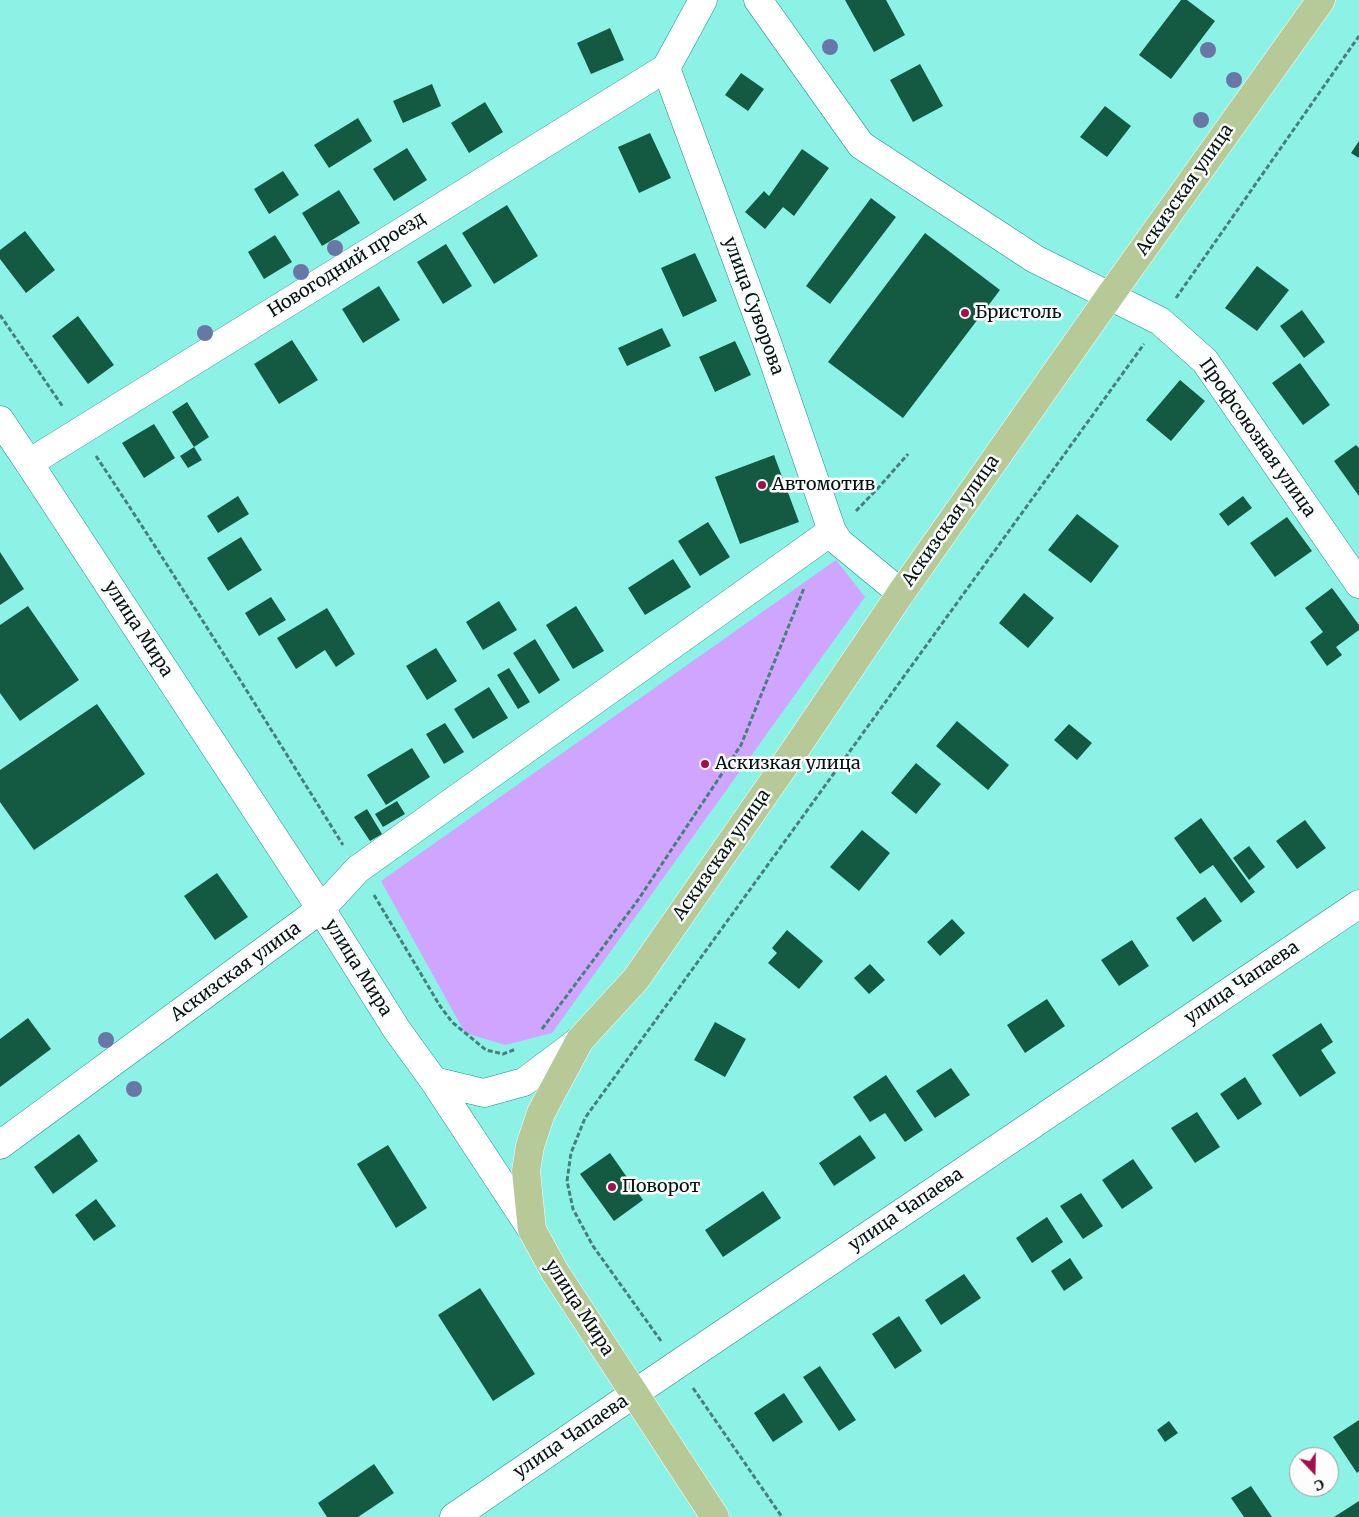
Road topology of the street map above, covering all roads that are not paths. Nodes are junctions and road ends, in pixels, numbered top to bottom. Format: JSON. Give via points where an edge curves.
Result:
{"nodes":[{"id":1,"x":703,"y":0,"type":"edge"},
{"id":2,"x":758,"y":0,"type":"edge"},
{"id":3,"x":1321,"y":0,"type":"edge"},
{"id":4,"x":666,"y":68,"type":"junction"},
{"id":5,"x":1109,"y":297,"type":"junction"},
{"id":6,"x":0,"y":420,"type":"edge"},
{"id":7,"x":30,"y":463,"type":"junction"},
{"id":8,"x":836,"y":537,"type":"junction"},
{"id":9,"x":1359,"y":584,"type":"edge"},
{"id":10,"x":901,"y":593,"type":"junction"},
{"id":11,"x":1359,"y":904,"type":"edge"},
{"id":12,"x":320,"y":909,"type":"junction"},
{"id":13,"x":580,"y":1040,"type":"junction"},
{"id":14,"x":434,"y":1081,"type":"junction"},
{"id":15,"x":0,"y":1146,"type":"edge"},
{"id":16,"x":532,"y":1230,"type":"junction"},
{"id":17,"x":635,"y":1393,"type":"junction"},
{"id":18,"x":454,"y":1517,"type":"edge"},
{"id":19,"x":716,"y":1517,"type":"edge"}],
"edges":[{"from":1,"to":4,"type":"street"},
{"from":2,"to":5,"type":"street","via":[[861,145],[1035,259]]},
{"from":3,"to":5,"type":"main road","name":"Аскизская улица"},
{"from":4,"to":7,"type":"street","name":"Новогодний проезд"},
{"from":4,"to":8,"type":"street","name":"улица Суворова"},
{"from":5,"to":9,"type":"street","name":"Профсоюзная улица","via":[[1160,321],[1205,360]]},
{"from":5,"to":10,"type":"main road","name":"Аскизская улица"},
{"from":6,"to":7,"type":"street","name":"улица Мира"},
{"from":7,"to":12,"type":"street","name":"улица Мира"},
{"from":8,"to":10,"type":"street"},
{"from":8,"to":12,"type":"street","name":"Аскизская улица","via":[[358,869]]},
{"from":10,"to":13,"type":"main road","name":"Аскизская улица","via":[[636,979]]},
{"from":11,"to":17,"type":"street","name":"улица Чапаева"},
{"from":12,"to":14,"type":"street","name":"улица Мира","via":[[397,1030]]},
{"from":12,"to":15,"type":"street","name":"Аскизская улица"},
{"from":13,"to":14,"type":"street","via":[[524,1082],[484,1093]]},
{"from":13,"to":16,"type":"main road","name":"Аскизская улица","via":[[541,1113],[530,1146],[526,1171]]},
{"from":14,"to":16,"type":"street","name":"улица Мира"},
{"from":16,"to":17,"type":"main road","name":"улица Мира","via":[[555,1272]]},
{"from":17,"to":18,"type":"street","name":"улица Чапаева"},
{"from":17,"to":19,"type":"main road","name":"улица Мира"}]}
